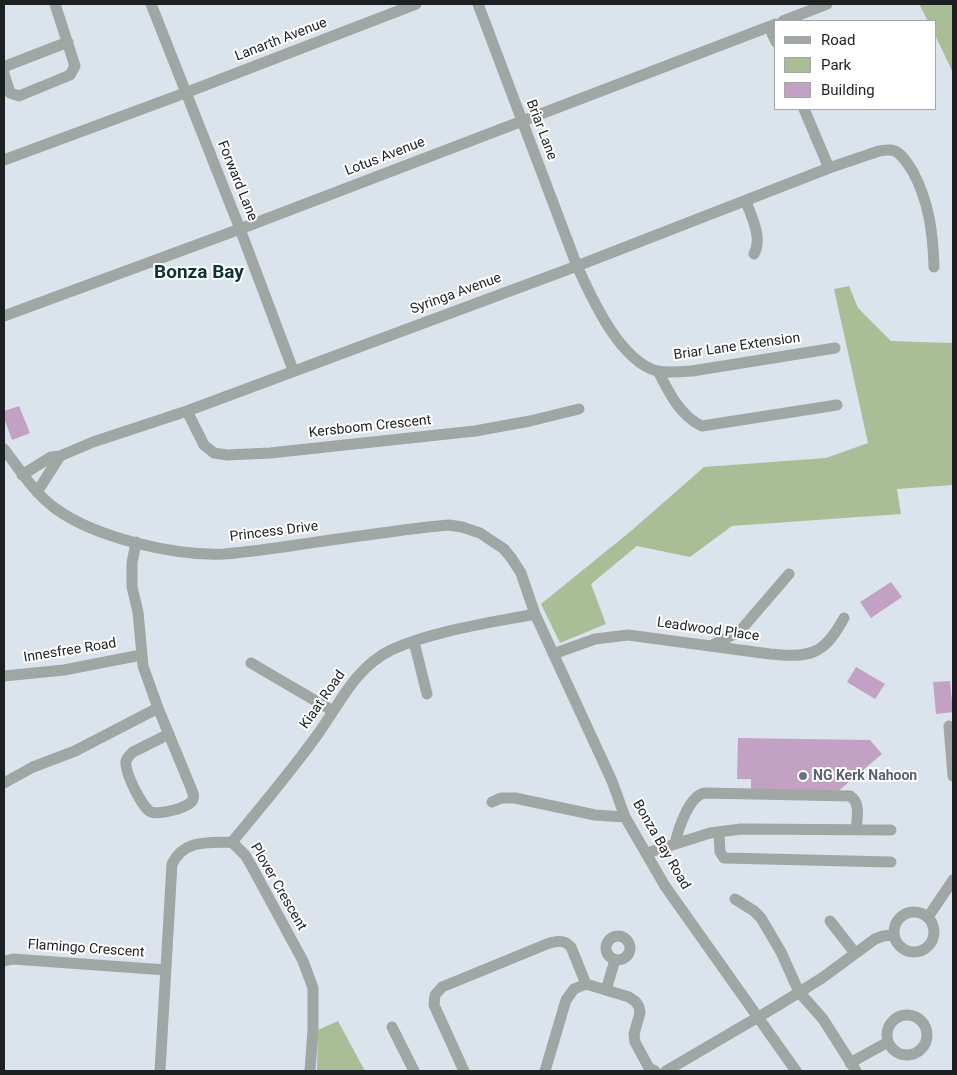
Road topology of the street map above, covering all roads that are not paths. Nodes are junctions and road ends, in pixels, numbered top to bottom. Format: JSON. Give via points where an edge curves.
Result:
{"nodes":[{"id":1,"x":55,"y":4,"type":"edge"},
{"id":2,"x":151,"y":4,"type":"edge"},
{"id":3,"x":416,"y":4,"type":"edge"},
{"id":4,"x":478,"y":4,"type":"edge"},
{"id":5,"x":827,"y":4,"type":"edge"},
{"id":6,"x":786,"y":20,"type":"edge"},
{"id":7,"x":773,"y":26,"type":"edge"},
{"id":8,"x":68,"y":42,"type":"junction"},
{"id":9,"x":4,"y":69,"type":"edge"},
{"id":10,"x":4,"y":74,"type":"edge"},
{"id":11,"x":185,"y":93,"type":"junction"},
{"id":12,"x":804,"y":110,"type":"edge"},
{"id":13,"x":522,"y":120,"type":"junction"},
{"id":14,"x":4,"y":160,"type":"edge"},
{"id":15,"x":829,"y":168,"type":"junction"},
{"id":16,"x":746,"y":201,"type":"junction"},
{"id":17,"x":240,"y":229,"type":"junction"},
{"id":18,"x":754,"y":254,"type":"dead end"},
{"id":19,"x":576,"y":266,"type":"junction"},
{"id":20,"x":934,"y":266,"type":"dead end"},
{"id":21,"x":4,"y":316,"type":"edge"},
{"id":22,"x":836,"y":348,"type":"dead end"},
{"id":23,"x":293,"y":370,"type":"junction"},
{"id":24,"x":658,"y":371,"type":"junction"},
{"id":25,"x":837,"y":405,"type":"dead end"},
{"id":26,"x":579,"y":410,"type":"dead end"},
{"id":27,"x":187,"y":411,"type":"junction"},
{"id":28,"x":4,"y":449,"type":"edge"},
{"id":29,"x":60,"y":456,"type":"junction"},
{"id":30,"x":22,"y":474,"type":"junction"},
{"id":31,"x":37,"y":492,"type":"junction"},
{"id":32,"x":136,"y":542,"type":"junction"},
{"id":33,"x":789,"y":574,"type":"dead end"},
{"id":34,"x":535,"y":614,"type":"junction"},
{"id":35,"x":844,"y":618,"type":"dead end"},
{"id":36,"x":414,"y":642,"type":"junction"},
{"id":37,"x":709,"y":646,"type":"junction"},
{"id":38,"x":141,"y":654,"type":"junction"},
{"id":39,"x":553,"y":654,"type":"junction"},
{"id":40,"x":252,"y":663,"type":"dead end"},
{"id":41,"x":4,"y":676,"type":"edge"},
{"id":42,"x":428,"y":694,"type":"dead end"},
{"id":43,"x":158,"y":708,"type":"junction"},
{"id":44,"x":332,"y":711,"type":"junction"},
{"id":45,"x":949,"y":726,"type":"dead end"},
{"id":46,"x":169,"y":734,"type":"junction"},
{"id":47,"x":953,"y":776,"type":"edge"},
{"id":48,"x":4,"y":782,"type":"edge"},
{"id":49,"x":492,"y":802,"type":"dead end"},
{"id":50,"x":626,"y":818,"type":"junction"},
{"id":51,"x":856,"y":830,"type":"junction"},
{"id":52,"x":890,"y":830,"type":"dead end"},
{"id":53,"x":719,"y":832,"type":"junction"},
{"id":54,"x":232,"y":842,"type":"junction"},
{"id":55,"x":675,"y":844,"type":"junction"},
{"id":56,"x":647,"y":853,"type":"junction"},
{"id":57,"x":891,"y":862,"type":"dead end"},
{"id":58,"x":953,"y":880,"type":"edge"},
{"id":59,"x":735,"y":898,"type":"dead end"},
{"id":60,"x":928,"y":918,"type":"junction"},
{"id":61,"x":830,"y":921,"type":"dead end"},
{"id":62,"x":894,"y":935,"type":"junction"},
{"id":63,"x":855,"y":953,"type":"junction"},
{"id":64,"x":615,"y":960,"type":"dead end"},
{"id":65,"x":4,"y":961,"type":"edge"},
{"id":66,"x":166,"y":970,"type":"junction"},
{"id":67,"x":586,"y":984,"type":"junction"},
{"id":68,"x":606,"y":990,"type":"junction"},
{"id":69,"x":799,"y":992,"type":"junction"},
{"id":70,"x":758,"y":1018,"type":"junction"},
{"id":71,"x":392,"y":1027,"type":"dead end"},
{"id":72,"x":888,"y":1042,"type":"dead end"},
{"id":73,"x":853,"y":1067,"type":"edge"},
{"id":74,"x":160,"y":1071,"type":"edge"},
{"id":75,"x":310,"y":1071,"type":"edge"},
{"id":76,"x":414,"y":1071,"type":"edge"},
{"id":77,"x":464,"y":1071,"type":"edge"},
{"id":78,"x":544,"y":1071,"type":"edge"},
{"id":79,"x":655,"y":1071,"type":"edge"},
{"id":80,"x":666,"y":1071,"type":"edge"},
{"id":81,"x":796,"y":1071,"type":"edge"}],
"edges":[{"from":1,"to":8,"type":"street"},
{"from":2,"to":11,"type":"street","name":"Forward Lane"},
{"from":3,"to":11,"type":"street","name":"Lanarth Avenue"},
{"from":4,"to":13,"type":"street","name":"Briar Lane"},
{"from":5,"to":6,"type":"street"},
{"from":7,"to":13,"type":"street","name":"Lotus Avenue"},
{"from":8,"to":9,"type":"street"},
{"from":8,"to":10,"type":"street","via":[[75,66],[70,75],[19,96],[10,93]]},
{"from":11,"to":14,"type":"street","name":"Lanarth Avenue"},
{"from":11,"to":17,"type":"street","name":"Forward Lane"},
{"from":12,"to":15,"type":"street"},
{"from":13,"to":17,"type":"street","name":"Lotus Avenue"},
{"from":13,"to":19,"type":"street","name":"Briar Lane"},
{"from":15,"to":16,"type":"street","name":"Syringa Avenue"},
{"from":15,"to":20,"type":"street","name":"Syringa Avenue","via":[[879,151],[895,151],[902,156],[918,181],[926,202],[932,228]]},
{"from":16,"to":18,"type":"street","via":[[756,233]]},
{"from":16,"to":19,"type":"street","name":"Syringa Avenue"},
{"from":17,"to":21,"type":"street","name":"Lotus Avenue"},
{"from":17,"to":23,"type":"street","name":"Forward Lane"},
{"from":19,"to":23,"type":"street","name":"Syringa Avenue"},
{"from":19,"to":24,"type":"street","name":"Briar Lane Extension","via":[[593,302],[628,352]]},
{"from":22,"to":24,"type":"street","name":"Briar Lane Extension","via":[[692,371]]},
{"from":23,"to":27,"type":"street","name":"Syringa Avenue"},
{"from":24,"to":25,"type":"street","via":[[676,402],[702,426]]},
{"from":26,"to":27,"type":"street","name":"Kersboom Crescent","via":[[475,431],[226,456],[214,453],[204,445]]},
{"from":27,"to":29,"type":"street","name":"Syringa Avenue","via":[[92,442]]},
{"from":28,"to":30,"type":"street","name":"Princess Drive"},
{"from":29,"to":30,"type":"street","name":"Syringa Avenue","via":[[51,457]]},
{"from":29,"to":31,"type":"street"},
{"from":30,"to":31,"type":"street","name":"Princess Drive"},
{"from":31,"to":32,"type":"street","name":"Princess Drive","via":[[56,509],[79,522]]},
{"from":32,"to":34,"type":"street","name":"Princess Drive","via":[[186,552],[222,554],[428,526],[462,527],[495,542],[512,559],[521,573]]},
{"from":32,"to":38,"type":"street","via":[[131,578],[138,612]]},
{"from":33,"to":37,"type":"street","via":[[740,630]]},
{"from":34,"to":36,"type":"street","name":"Kiaat Road"},
{"from":34,"to":39,"type":"street","name":"Bonza Bay Road"},
{"from":35,"to":37,"type":"street","name":"Leadwood Place","via":[[834,636],[808,654],[793,656]]},
{"from":36,"to":42,"type":"street"},
{"from":36,"to":44,"type":"street","name":"Kiaat Road","via":[[392,650],[367,667]]},
{"from":37,"to":39,"type":"street","name":"Leadwood Place","via":[[628,635],[595,639]]},
{"from":38,"to":41,"type":"street","name":"Innesfree Road","via":[[64,670]]},
{"from":38,"to":43,"type":"street","via":[[142,666]]},
{"from":39,"to":50,"type":"street","name":"Bonza Bay Road"},
{"from":40,"to":44,"type":"street"},
{"from":43,"to":46,"type":"street"},
{"from":43,"to":48,"type":"street"},
{"from":44,"to":54,"type":"street","name":"Kiaat Road","via":[[317,736]]},
{"from":45,"to":47,"type":"street"},
{"from":46,"to":46,"type":"street","via":[[194,799],[188,806],[157,814],[141,804],[126,762],[133,752]]},
{"from":49,"to":50,"type":"street","via":[[508,797]]},
{"from":50,"to":56,"type":"street","name":"Bonza Bay Road"},
{"from":51,"to":52,"type":"street"},
{"from":51,"to":53,"type":"street","via":[[741,829]]},
{"from":51,"to":55,"type":"street","via":[[857,806],[850,796],[705,793],[694,799]]},
{"from":53,"to":55,"type":"street"},
{"from":53,"to":57,"type":"street","via":[[720,852],[724,858]]},
{"from":54,"to":66,"type":"street","name":"Plover Crescent","via":[[190,846],[176,855],[172,864]]},
{"from":54,"to":75,"type":"street","name":"Plover Crescent","via":[[251,865],[310,976],[314,1001]]},
{"from":55,"to":56,"type":"street"},
{"from":56,"to":70,"type":"street","name":"Bonza Bay Road","via":[[665,886]]},
{"from":58,"to":60,"type":"street"},
{"from":59,"to":69,"type":"street","via":[[760,918],[782,952]]},
{"from":60,"to":62,"type":"street","via":[[915,912],[902,916],[894,926]]},
{"from":60,"to":62,"type":"street","via":[[934,936],[922,951],[903,949]]},
{"from":61,"to":63,"type":"street"},
{"from":62,"to":63,"type":"street","via":[[874,939]]},
{"from":63,"to":69,"type":"street"},
{"from":64,"to":68,"type":"street"},
{"from":65,"to":66,"type":"street","name":"Flamingo Crescent"},
{"from":66,"to":74,"type":"street","name":"Plover Crescent"},
{"from":67,"to":68,"type":"street"},
{"from":67,"to":77,"type":"street","via":[[572,947],[559,941],[442,987],[435,995],[434,1005]]},
{"from":67,"to":78,"type":"street","via":[[574,989],[566,1000]]},
{"from":68,"to":79,"type":"street","via":[[636,1002],[640,1013],[635,1042],[649,1068]]},
{"from":69,"to":70,"type":"street"},
{"from":69,"to":73,"type":"street","via":[[824,1019]]},
{"from":70,"to":80,"type":"street"},
{"from":70,"to":81,"type":"street","name":"Bonza Bay Road"},
{"from":71,"to":76,"type":"street"},
{"from":72,"to":73,"type":"street"}]}
